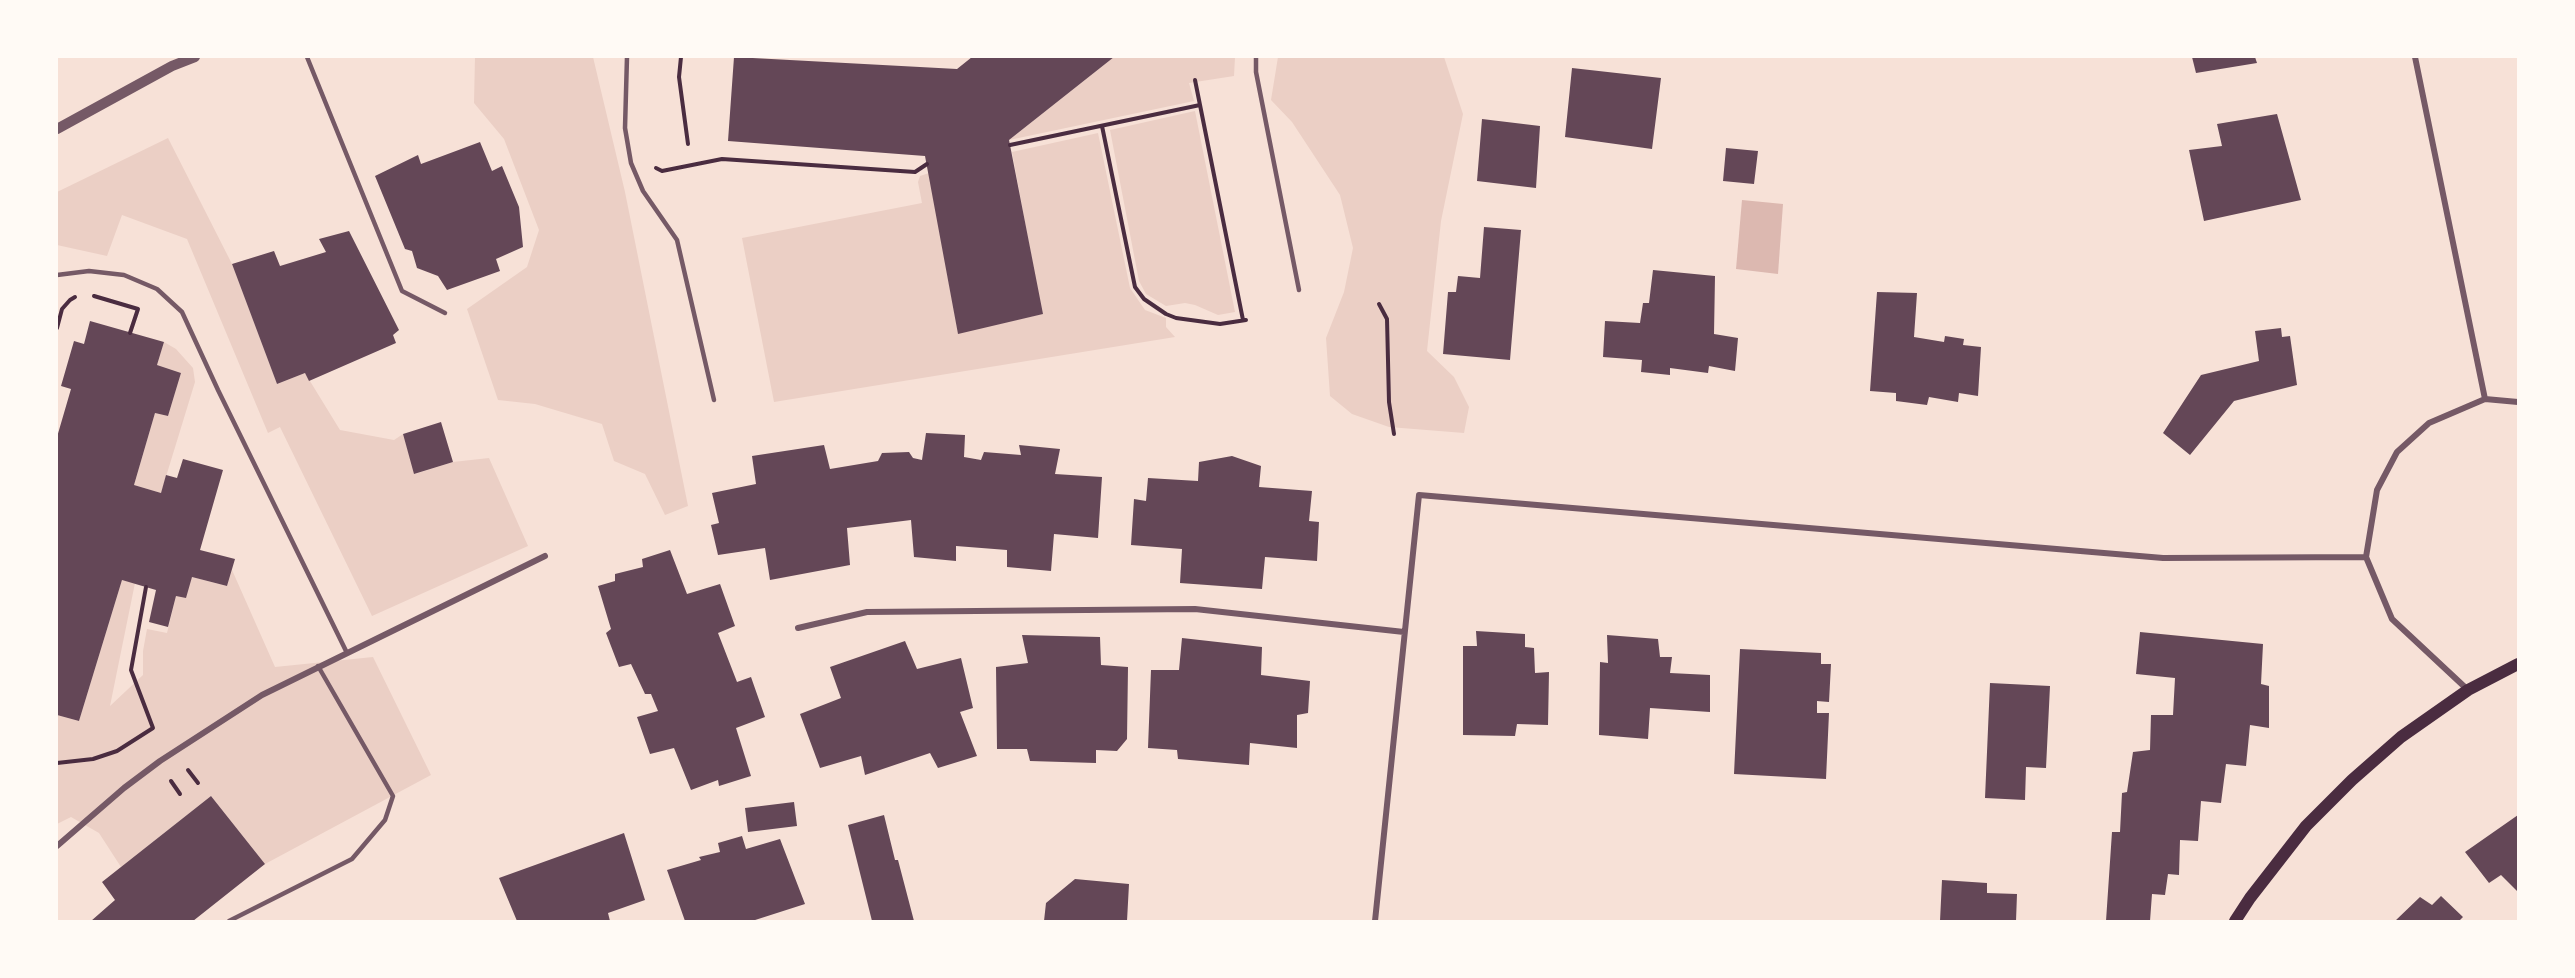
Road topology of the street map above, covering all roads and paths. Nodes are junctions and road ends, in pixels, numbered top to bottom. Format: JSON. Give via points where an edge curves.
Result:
{"nodes":[{"id":1,"x":195,"y":57,"type":"edge"},
{"id":2,"x":307,"y":57,"type":"edge"},
{"id":3,"x":627,"y":57,"type":"edge"},
{"id":4,"x":681,"y":57,"type":"edge"},
{"id":5,"x":1256,"y":57,"type":"edge"},
{"id":6,"x":2415,"y":57,"type":"edge"},
{"id":7,"x":1195,"y":80,"type":"dead end"},
{"id":8,"x":1200,"y":105,"type":"junction"},
{"id":9,"x":1102,"y":126,"type":"junction"},
{"id":10,"x":57,"y":129,"type":"edge"},
{"id":11,"x":688,"y":144,"type":"dead end"},
{"id":12,"x":1010,"y":145,"type":"dead end"},
{"id":13,"x":651,"y":161,"type":"dead end"},
{"id":14,"x":927,"y":164,"type":"dead end"},
{"id":15,"x":57,"y":275,"type":"edge"},
{"id":16,"x":1299,"y":290,"type":"dead end"},
{"id":17,"x":80,"y":294,"type":"dead end"},
{"id":18,"x":90,"y":295,"type":"dead end"},
{"id":19,"x":1379,"y":304,"type":"dead end"},
{"id":20,"x":445,"y":313,"type":"dead end"},
{"id":21,"x":57,"y":328,"type":"edge"},
{"id":22,"x":130,"y":333,"type":"dead end"},
{"id":23,"x":2485,"y":399,"type":"junction"},
{"id":24,"x":714,"y":400,"type":"dead end"},
{"id":25,"x":2518,"y":402,"type":"edge"},
{"id":26,"x":1394,"y":434,"type":"dead end"},
{"id":27,"x":545,"y":556,"type":"dead end"},
{"id":28,"x":2366,"y":557,"type":"junction"},
{"id":29,"x":146,"y":587,"type":"dead end"},
{"id":30,"x":798,"y":628,"type":"dead end"},
{"id":31,"x":1404,"y":632,"type":"junction"},
{"id":32,"x":347,"y":653,"type":"junction"},
{"id":33,"x":2518,"y":664,"type":"edge"},
{"id":34,"x":318,"y":666,"type":"junction"},
{"id":35,"x":2468,"y":690,"type":"junction"},
{"id":36,"x":57,"y":763,"type":"edge"},
{"id":37,"x":188,"y":770,"type":"dead end"},
{"id":38,"x":171,"y":780,"type":"dead end"},
{"id":39,"x":198,"y":783,"type":"dead end"},
{"id":40,"x":180,"y":794,"type":"dead end"},
{"id":41,"x":57,"y":846,"type":"edge"},
{"id":42,"x":229,"y":921,"type":"edge"},
{"id":43,"x":1375,"y":921,"type":"edge"},
{"id":44,"x":2235,"y":921,"type":"edge"}],
"edges":[{"from":1,"to":10,"type":"street"},
{"from":2,"to":20,"type":"lane","via":[[402,291]]},
{"from":3,"to":24,"type":"lane","via":[[625,128],[631,163],[643,191],[677,240]]},
{"from":4,"to":11,"type":"path","via":[[679,77]]},
{"from":5,"to":16,"type":"lane"},
{"from":6,"to":23,"type":"street"},
{"from":7,"to":8,"type":"path"},
{"from":8,"to":9,"type":"path"},
{"from":8,"to":9,"type":"path","via":[[1244,320],[1220,324],[1176,318],[1151,305],[1135,287]]},
{"from":9,"to":12,"type":"path"},
{"from":13,"to":14,"type":"path","via":[[662,171],[722,159],[915,171]]},
{"from":15,"to":32,"type":"lane","via":[[124,275],[157,289],[182,312]]},
{"from":17,"to":21,"type":"path","via":[[62,309]]},
{"from":18,"to":22,"type":"path","via":[[138,309]]},
{"from":19,"to":26,"type":"path","via":[[1387,319],[1389,402]]},
{"from":23,"to":25,"type":"street"},
{"from":23,"to":28,"type":"street","via":[[2428,423],[2397,452],[2377,490]]},
{"from":27,"to":32,"type":"street"},
{"from":28,"to":31,"type":"street","via":[[2163,558],[1419,495]]},
{"from":28,"to":35,"type":"street","via":[[2392,619]]},
{"from":29,"to":36,"type":"path","via":[[131,670],[153,728],[117,751],[93,759]]},
{"from":30,"to":31,"type":"street","via":[[867,612],[1195,609]]},
{"from":31,"to":43,"type":"street"},
{"from":32,"to":34,"type":"street"},
{"from":33,"to":35,"type":"main road"},
{"from":34,"to":41,"type":"street","via":[[262,695],[160,760]]},
{"from":34,"to":42,"type":"lane","via":[[393,796],[385,820],[352,860]]},
{"from":35,"to":44,"type":"main road","via":[[2401,737],[2352,780],[2306,826]]},
{"from":37,"to":39,"type":"path"},
{"from":38,"to":40,"type":"path"}]}
